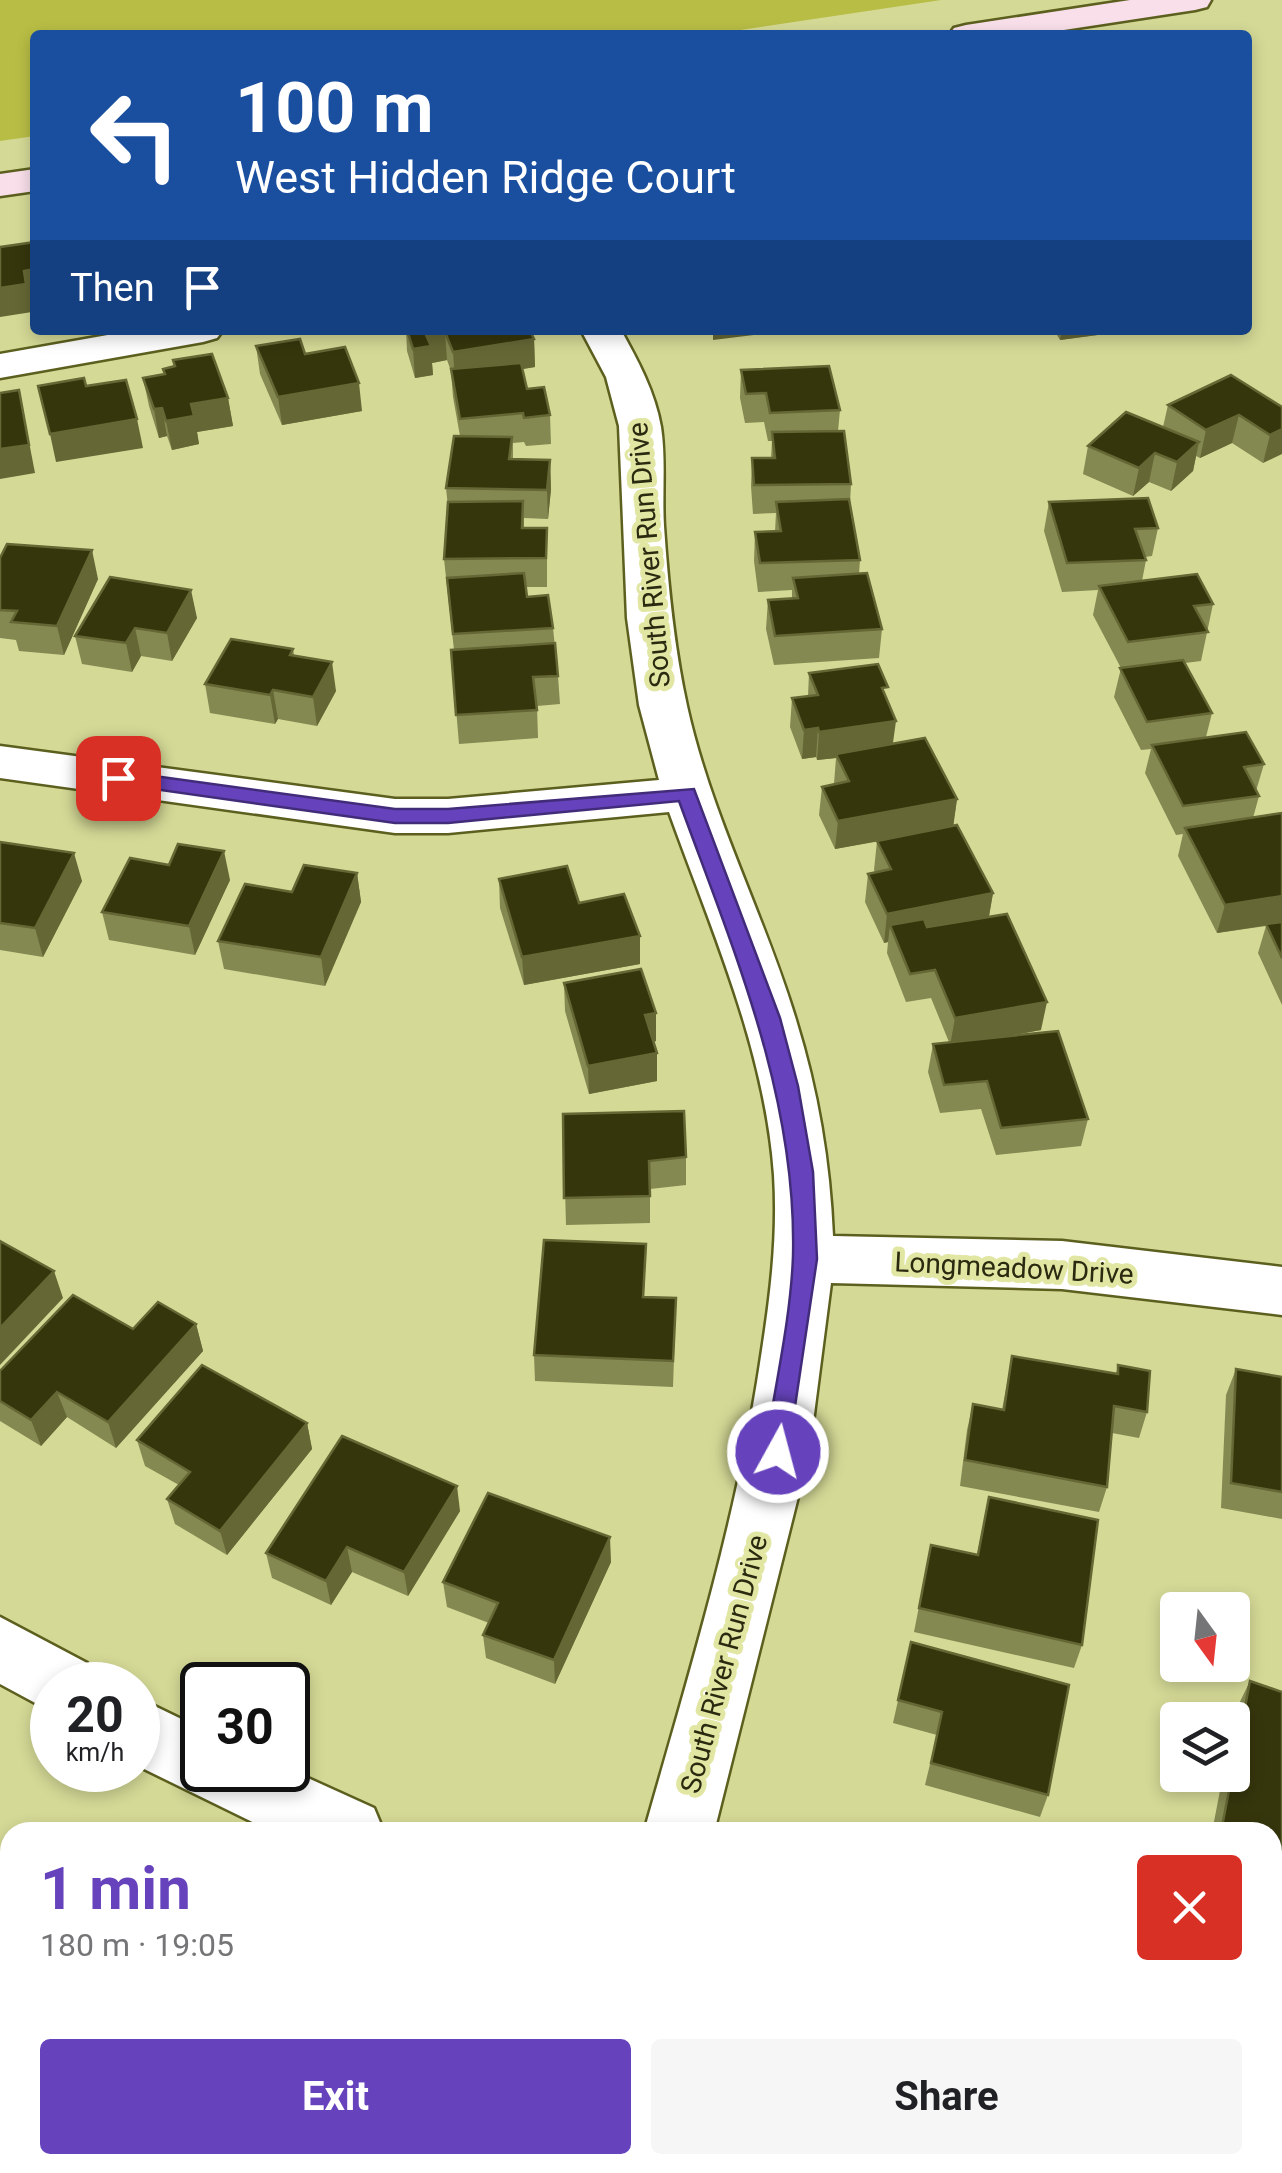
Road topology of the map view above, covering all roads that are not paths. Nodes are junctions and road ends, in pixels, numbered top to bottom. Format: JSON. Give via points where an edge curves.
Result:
{"nodes":[{"id":1,"x":1195,"y":0,"type":"edge"},
{"id":2,"x":999,"y":30,"type":"edge"},
{"id":3,"x":30,"y":181,"type":"edge"},
{"id":4,"x":0,"y":185,"type":"edge"},
{"id":5,"x":175,"y":335,"type":"edge"},
{"id":6,"x":604,"y":335,"type":"edge"},
{"id":7,"x":0,"y":366,"type":"edge"},
{"id":8,"x":0,"y":762,"type":"edge"},
{"id":9,"x":687,"y":794,"type":"junction"},
{"id":10,"x":805,"y":1259,"type":"junction"},
{"id":11,"x":1282,"y":1292,"type":"edge"},
{"id":12,"x":0,"y":1648,"type":"edge"},
{"id":13,"x":30,"y":1666,"type":"edge"},
{"id":14,"x":261,"y":1792,"type":"edge"},
{"id":15,"x":327,"y":1822,"type":"edge"},
{"id":16,"x":683,"y":1822,"type":"edge"}],
"edges":[{"from":1,"to":2,"type":"street"},
{"from":3,"to":4,"type":"street"},
{"from":5,"to":7,"type":"street"},
{"from":6,"to":9,"type":"street","name":"South River Run Drive","via":[[626,377],[640,426],[650,618],[663,705]]},
{"from":8,"to":9,"type":"street","via":[[395,816]]},
{"from":9,"to":10,"type":"street","name":"South River Run Drive","via":[[769,1018],[787,1086],[802,1172]]},
{"from":10,"to":11,"type":"street","name":"Longmeadow Drive","via":[[1062,1265]]},
{"from":10,"to":16,"type":"street","name":"South River Run Drive","via":[[778,1452]]},
{"from":12,"to":13,"type":"street"},
{"from":14,"to":15,"type":"street"}]}
